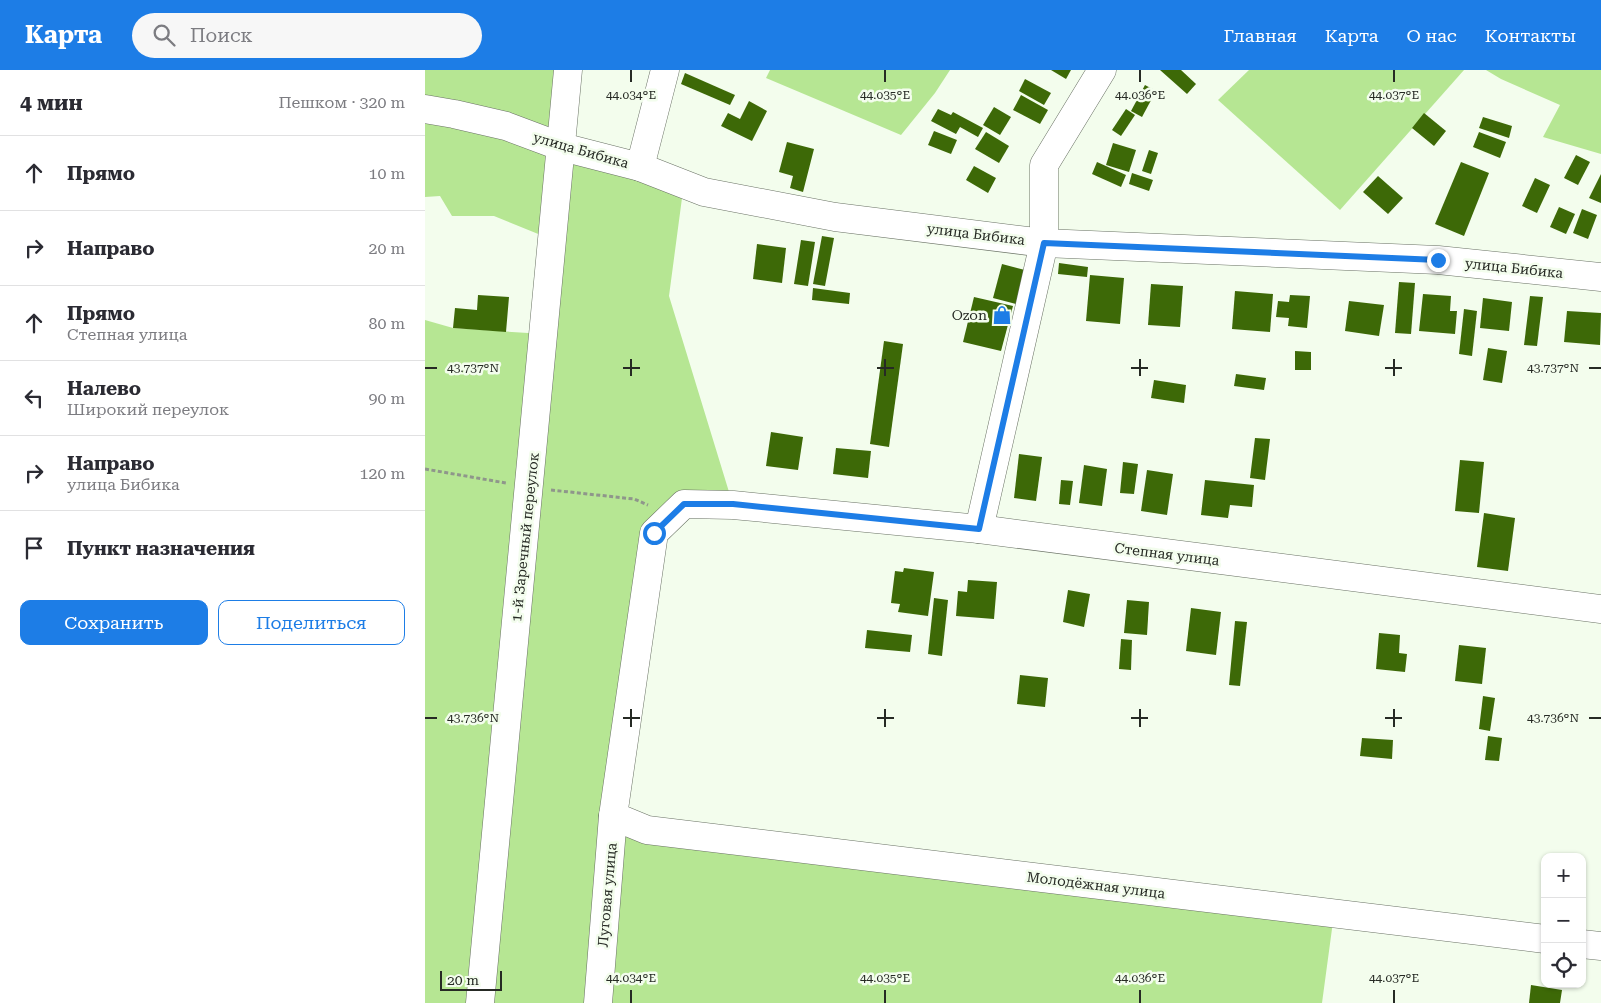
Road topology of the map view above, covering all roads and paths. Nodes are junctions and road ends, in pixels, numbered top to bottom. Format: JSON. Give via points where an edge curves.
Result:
{"nodes":[{"id":1,"x":568,"y":70,"type":"edge"},
{"id":2,"x":665,"y":70,"type":"edge"},
{"id":3,"x":1101,"y":70,"type":"edge"},
{"id":4,"x":425,"y":109,"type":"edge"},
{"id":5,"x":562,"y":147,"type":"junction"},
{"id":6,"x":640,"y":167,"type":"junction"},
{"id":7,"x":1044,"y":243,"type":"junction"},
{"id":8,"x":1601,"y":277,"type":"edge"},
{"id":9,"x":733,"y":504,"type":"joint"},
{"id":10,"x":979,"y":529,"type":"junction"},
{"id":11,"x":1601,"y":609,"type":"edge"},
{"id":12,"x":613,"y":816,"type":"junction"},
{"id":13,"x":1541,"y":939,"type":"edge"},
{"id":14,"x":1586,"y":944,"type":"edge"},
{"id":15,"x":1601,"y":946,"type":"edge"},
{"id":16,"x":479,"y":1003,"type":"edge"},
{"id":17,"x":598,"y":1003,"type":"edge"}],
"edges":[{"from":1,"to":5,"type":"street","name":"1-й Заречный переулок"},
{"from":2,"to":6,"type":"street"},
{"from":3,"to":7,"type":"street","via":[[1044,165]]},
{"from":4,"to":5,"type":"street","name":"улица Бибика","via":[[506,126]]},
{"from":5,"to":6,"type":"street","name":"улица Бибика"},
{"from":5,"to":16,"type":"street","name":"1-й Заречный переулок"},
{"from":6,"to":7,"type":"street","name":"улица Бибика","via":[[705,192],[826,215]]},
{"from":7,"to":8,"type":"street","name":"улица Бибика","via":[[1438,260]]},
{"from":7,"to":10,"type":"street"},
{"from":9,"to":10,"type":"street","name":"Степная улица"},
{"from":9,"to":12,"type":"street","name":"Луговая улица","via":[[684,504],[654,533]]},
{"from":10,"to":11,"type":"street","name":"Степная улица"},
{"from":12,"to":13,"type":"street","name":"Молодёжная улица","via":[[647,830]]},
{"from":12,"to":17,"type":"street","name":"Луговая улица"},
{"from":14,"to":15,"type":"street"}]}
